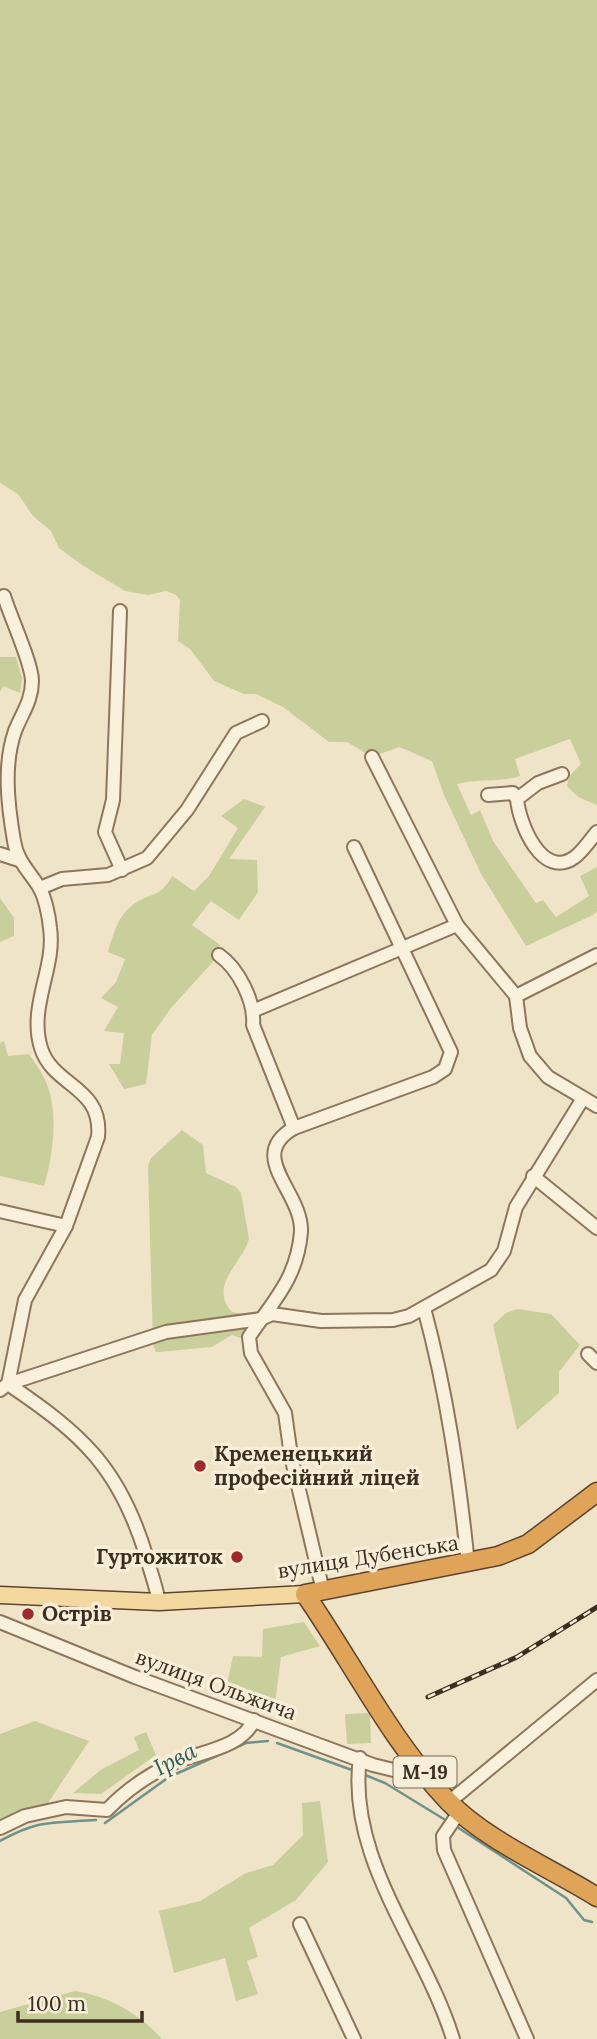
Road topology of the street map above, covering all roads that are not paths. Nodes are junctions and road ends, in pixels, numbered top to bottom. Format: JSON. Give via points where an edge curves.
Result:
{"nodes":[{"id":1,"x":4,"y":596,"type":"dead end"},
{"id":2,"x":120,"y":611,"type":"dead end"},
{"id":3,"x":261,"y":721,"type":"dead end"},
{"id":4,"x":372,"y":757,"type":"dead end"},
{"id":5,"x":562,"y":774,"type":"dead end"},
{"id":6,"x":488,"y":795,"type":"dead end"},
{"id":7,"x":517,"y":799,"type":"junction"},
{"id":8,"x":597,"y":832,"type":"edge"},
{"id":9,"x":354,"y":847,"type":"dead end"},
{"id":10,"x":0,"y":854,"type":"edge"},
{"id":11,"x":19,"y":860,"type":"junction"},
{"id":12,"x":122,"y":870,"type":"junction"},
{"id":13,"x":40,"y":888,"type":"junction"},
{"id":14,"x":457,"y":925,"type":"junction"},
{"id":15,"x":402,"y":948,"type":"junction"},
{"id":16,"x":219,"y":955,"type":"dead end"},
{"id":17,"x":597,"y":955,"type":"edge"},
{"id":18,"x":516,"y":996,"type":"junction"},
{"id":19,"x":254,"y":1010,"type":"junction"},
{"id":20,"x":582,"y":1100,"type":"junction"},
{"id":21,"x":597,"y":1106,"type":"edge"},
{"id":22,"x":294,"y":1128,"type":"junction"},
{"id":23,"x":533,"y":1176,"type":"junction"},
{"id":24,"x":0,"y":1211,"type":"edge"},
{"id":25,"x":66,"y":1227,"type":"junction"},
{"id":26,"x":597,"y":1228,"type":"edge"},
{"id":27,"x":424,"y":1308,"type":"junction"},
{"id":28,"x":261,"y":1319,"type":"junction"},
{"id":29,"x":4,"y":1387,"type":"edge"},
{"id":30,"x":597,"y":1492,"type":"edge"},
{"id":31,"x":468,"y":1564,"type":"junction"},
{"id":32,"x":314,"y":1593,"type":"junction"},
{"id":33,"x":4,"y":1598,"type":"edge"},
{"id":34,"x":159,"y":1602,"type":"junction"},
{"id":35,"x":1,"y":1622,"type":"edge"},
{"id":36,"x":597,"y":1680,"type":"edge"},
{"id":37,"x":254,"y":1720,"type":"junction"},
{"id":38,"x":360,"y":1758,"type":"junction"},
{"id":39,"x":420,"y":1765,"type":"junction"},
{"id":40,"x":454,"y":1806,"type":"junction"},
{"id":41,"x":0,"y":1828,"type":"edge"},
{"id":42,"x":597,"y":1897,"type":"edge"},
{"id":43,"x":300,"y":1924,"type":"dead end"},
{"id":44,"x":354,"y":2039,"type":"edge"},
{"id":45,"x":453,"y":2039,"type":"edge"},
{"id":46,"x":527,"y":2039,"type":"edge"}],
"edges":[{"from":1,"to":11,"type":"street","via":[[32,678],[30,701],[15,731],[8,763]]},
{"from":2,"to":12,"type":"street","via":[[113,800],[104,832]]},
{"from":3,"to":12,"type":"street","via":[[236,733],[159,846],[147,858]]},
{"from":4,"to":14,"type":"street"},
{"from":5,"to":7,"type":"street","via":[[538,783]]},
{"from":6,"to":7,"type":"street","via":[[513,793]]},
{"from":7,"to":8,"type":"street","via":[[528,836],[554,863],[575,857]]},
{"from":9,"to":15,"type":"street"},
{"from":10,"to":11,"type":"street"},
{"from":11,"to":13,"type":"street"},
{"from":12,"to":13,"type":"street","via":[[62,879]]},
{"from":13,"to":25,"type":"street","via":[[51,949],[37,1005],[41,1048],[57,1072],[90,1101],[99,1124]]},
{"from":14,"to":15,"type":"street"},
{"from":14,"to":18,"type":"street"},
{"from":15,"to":19,"type":"street"},
{"from":15,"to":22,"type":"street","via":[[451,1052],[450,1062],[422,1082]]},
{"from":16,"to":19,"type":"street","via":[[230,963]]},
{"from":17,"to":18,"type":"street"},
{"from":18,"to":20,"type":"street","via":[[530,1056],[548,1077]]},
{"from":19,"to":22,"type":"street","via":[[253,1026]]},
{"from":20,"to":21,"type":"street"},
{"from":20,"to":23,"type":"street"},
{"from":22,"to":28,"type":"street","via":[[273,1150],[301,1229],[296,1262],[284,1292]]},
{"from":23,"to":26,"type":"street"},
{"from":23,"to":27,"type":"street","via":[[516,1207],[504,1251],[491,1270]]},
{"from":24,"to":25,"type":"street"},
{"from":25,"to":29,"type":"street","via":[[25,1300]]},
{"from":27,"to":28,"type":"street","via":[[393,1320],[321,1321],[272,1314]]},
{"from":27,"to":31,"type":"street","via":[[446,1396]]},
{"from":28,"to":29,"type":"street","via":[[166,1332]]},
{"from":28,"to":32,"type":"street","via":[[249,1337],[251,1353],[285,1413]]},
{"from":29,"to":34,"type":"street","via":[[84,1443],[116,1480],[141,1539]]},
{"from":30,"to":31,"type":"highway","name":"вулиця Дубенська","via":[[528,1544]]},
{"from":31,"to":32,"type":"highway","name":"вулиця Дубенська"},
{"from":32,"to":34,"type":"main road","name":"вулиця Дубенська"},
{"from":32,"to":39,"type":"highway","number":"М-19"},
{"from":33,"to":34,"type":"main road","name":"вулиця Дубенська"},
{"from":35,"to":37,"type":"street","name":"вулиця Ольжича"},
{"from":36,"to":40,"type":"street"},
{"from":37,"to":38,"type":"street","name":"вулиця Ольжича"},
{"from":37,"to":41,"type":"street","via":[[249,1730],[229,1743],[157,1772],[107,1810],[66,1807],[25,1816]]},
{"from":38,"to":39,"type":"street","name":"вулиця Ольжича","via":[[406,1773]]},
{"from":38,"to":45,"type":"street","via":[[361,1815],[374,1860]]},
{"from":39,"to":40,"type":"highway","number":"М-19"},
{"from":40,"to":42,"type":"highway","number":"М-19","via":[[486,1831]]},
{"from":40,"to":46,"type":"street","via":[[443,1836],[444,1850]]},
{"from":43,"to":44,"type":"street"}]}
